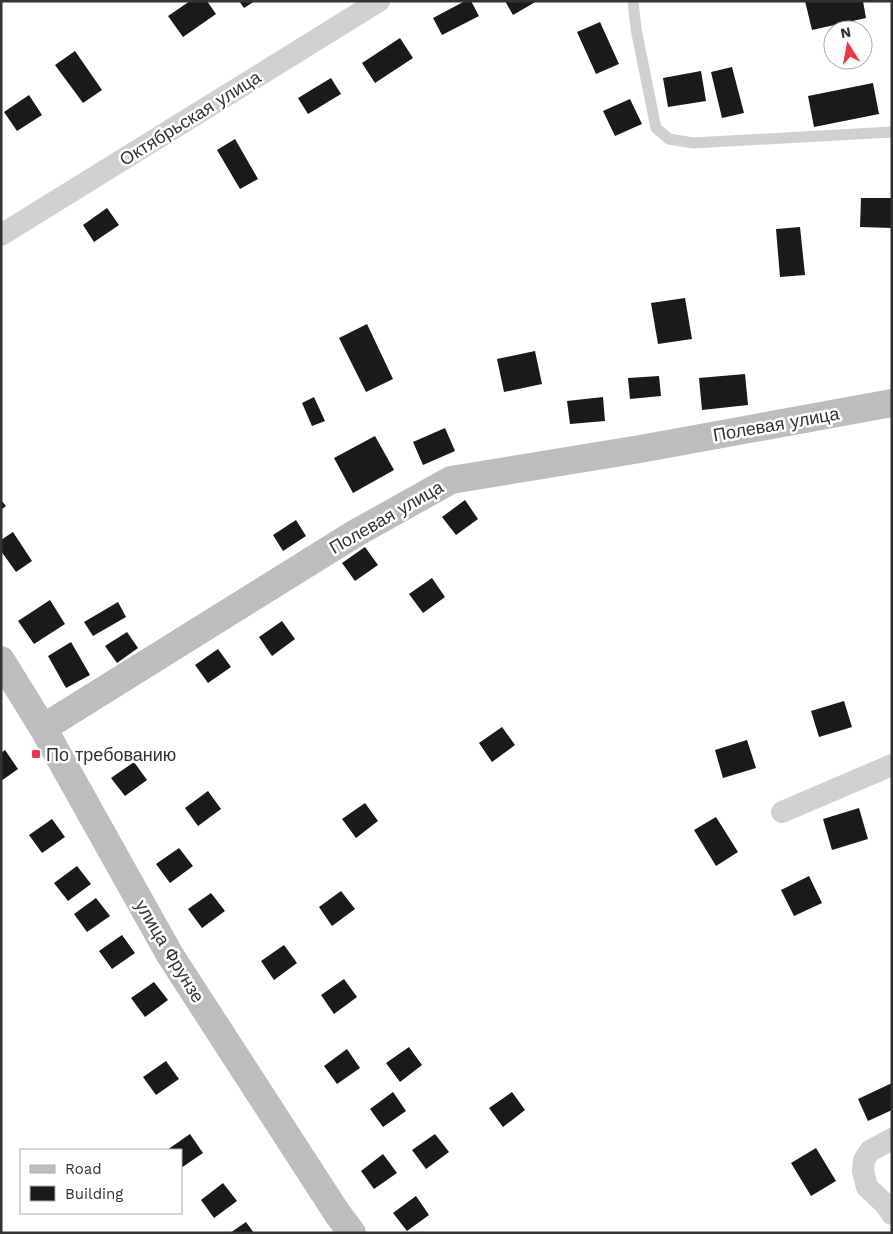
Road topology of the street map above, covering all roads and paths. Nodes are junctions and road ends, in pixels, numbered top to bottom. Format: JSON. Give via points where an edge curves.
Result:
{"nodes":[{"id":1,"x":379,"y":1,"type":"edge"},
{"id":2,"x":633,"y":1,"type":"edge"},
{"id":3,"x":892,"y":132,"type":"edge"},
{"id":4,"x":1,"y":235,"type":"edge"},
{"id":5,"x":892,"y":403,"type":"edge"},
{"id":6,"x":1,"y":660,"type":"edge"},
{"id":7,"x":42,"y":728,"type":"junction"},
{"id":8,"x":892,"y":765,"type":"edge"},
{"id":9,"x":782,"y":812,"type":"dead end"},
{"id":10,"x":892,"y":1139,"type":"edge"},
{"id":11,"x":892,"y":1214,"type":"edge"},
{"id":12,"x":352,"y":1233,"type":"edge"}],
"edges":[{"from":1,"to":4,"type":"street","name":"Октябрьская улица"},
{"from":2,"to":3,"type":"lane","via":[[656,128],[669,139],[693,143]]},
{"from":5,"to":7,"type":"street","name":"Полевая улица","via":[[451,480],[356,533]]},
{"from":6,"to":7,"type":"street","name":"улица Фрунзе"},
{"from":7,"to":12,"type":"street","name":"улица Фрунзе","via":[[170,955]]},
{"from":8,"to":9,"type":"street"},
{"from":10,"to":11,"type":"street","via":[[870,1151],[864,1160],[863,1170],[868,1186]]}]}
